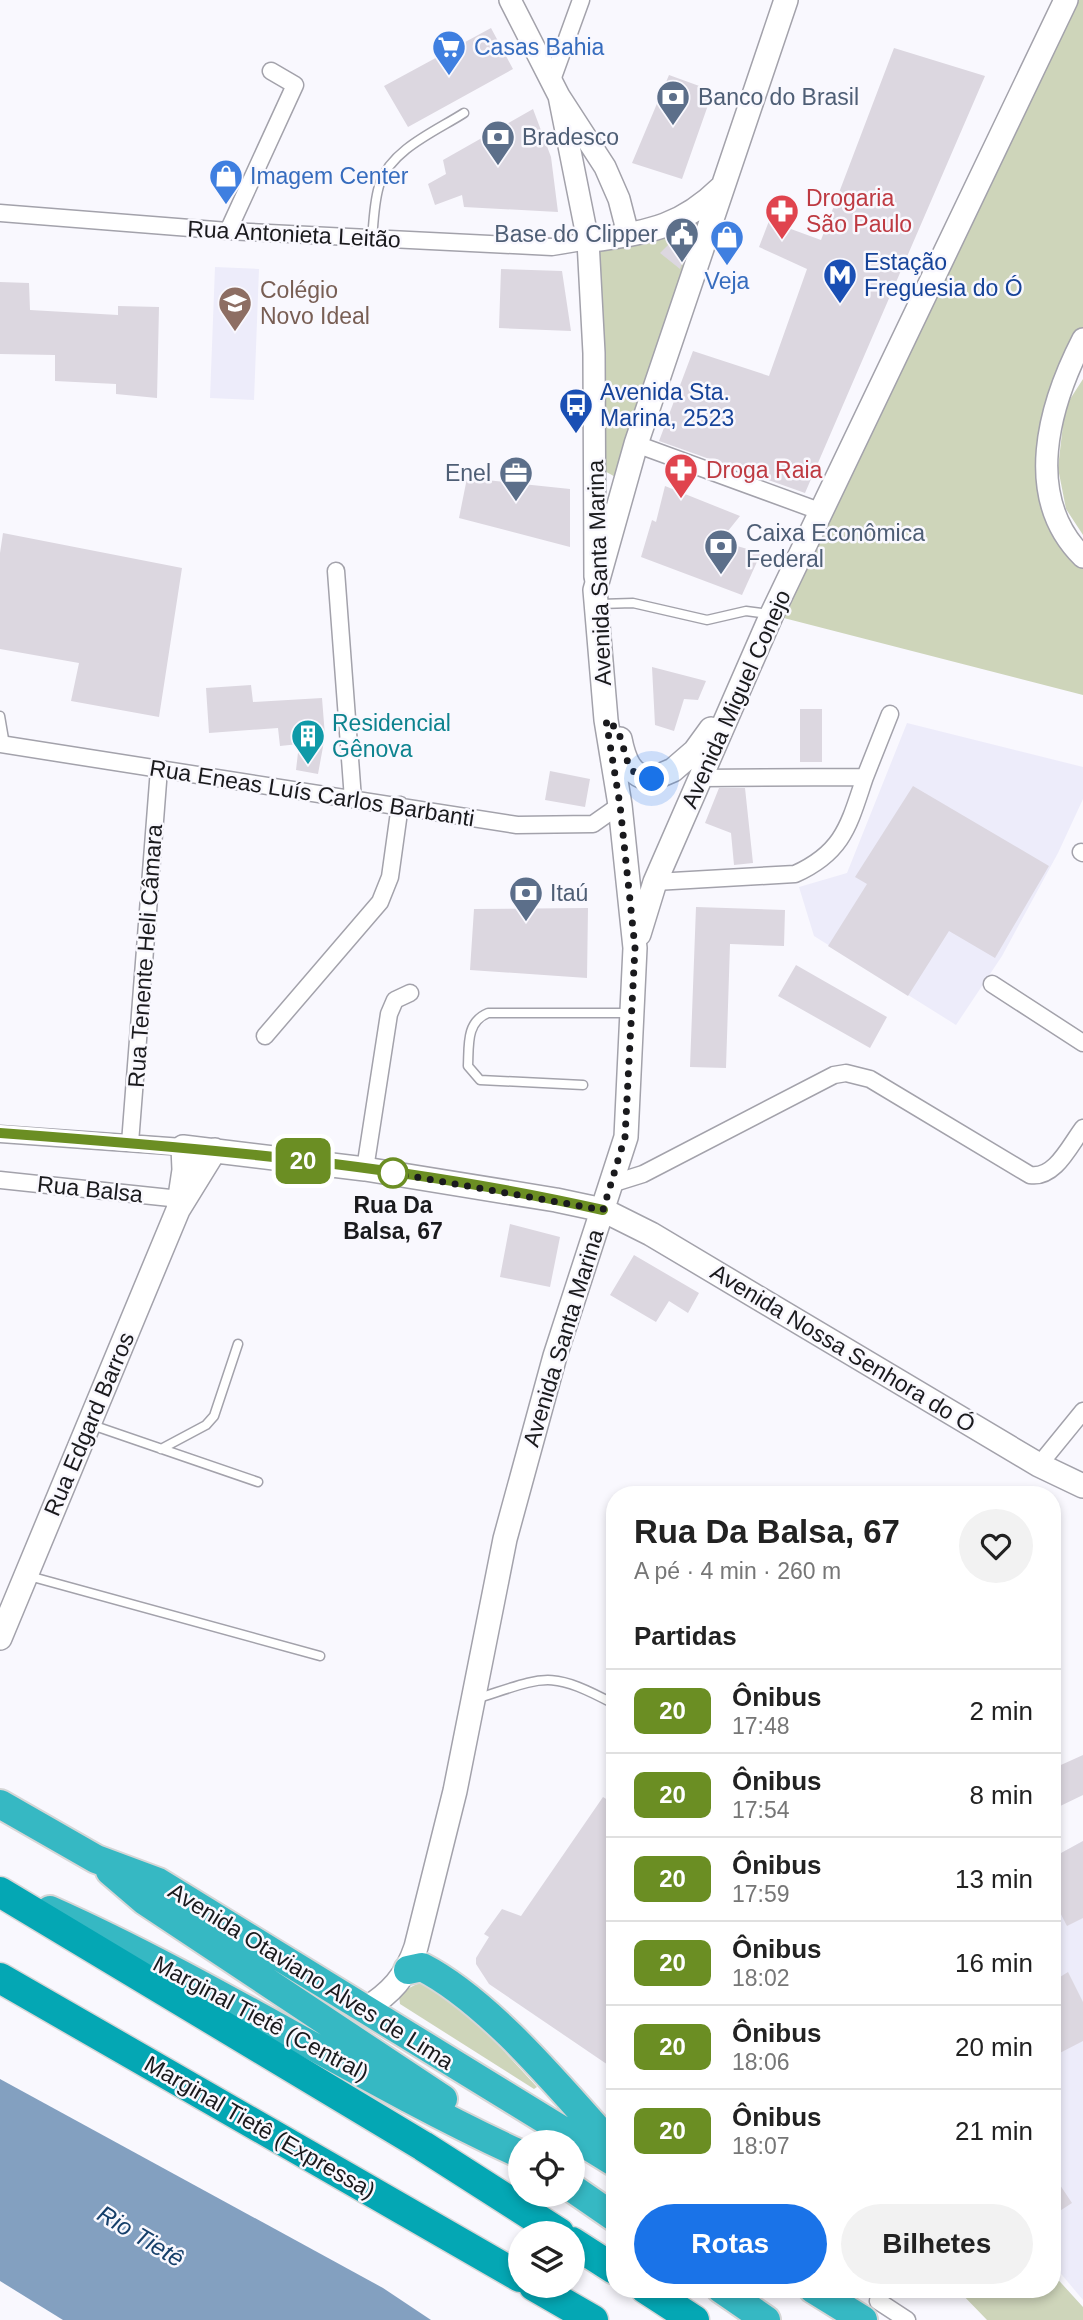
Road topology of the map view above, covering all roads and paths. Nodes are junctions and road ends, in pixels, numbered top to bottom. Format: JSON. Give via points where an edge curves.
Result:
{"nodes":[{"id":1,"x":510,"y":0,"type":"edge"},
{"id":2,"x":581,"y":0,"type":"edge"},
{"id":3,"x":786,"y":0,"type":"edge"},
{"id":4,"x":1066,"y":0,"type":"edge"},
{"id":5,"x":271,"y":71,"type":"dead end"},
{"id":6,"x":556,"y":88,"type":"junction"},
{"id":7,"x":464,"y":113,"type":"dead end"},
{"id":8,"x":721,"y":188,"type":"junction"},
{"id":9,"x":0,"y":213,"type":"edge"},
{"id":10,"x":228,"y":231,"type":"junction"},
{"id":11,"x":628,"y":234,"type":"junction"},
{"id":12,"x":372,"y":238,"type":"junction"},
{"id":13,"x":588,"y":241,"type":"junction"},
{"id":14,"x":1083,"y":339,"type":"edge"},
{"id":15,"x":636,"y":444,"type":"junction"},
{"id":16,"x":822,"y":512,"type":"junction"},
{"id":17,"x":1083,"y":557,"type":"edge"},
{"id":18,"x":337,"y":571,"type":"dead end"},
{"id":19,"x":595,"y":597,"type":"junction"},
{"id":20,"x":772,"y":614,"type":"junction"},
{"id":21,"x":890,"y":714,"type":"dead end"},
{"id":22,"x":0,"y":716,"type":"edge"},
{"id":23,"x":606,"y":720,"type":"junction"},
{"id":24,"x":724,"y":721,"type":"junction"},
{"id":25,"x":3,"y":744,"type":"edge"},
{"id":26,"x":159,"y":769,"type":"junction"},
{"id":27,"x":865,"y":777,"type":"junction"},
{"id":28,"x":700,"y":778,"type":"junction"},
{"id":29,"x":353,"y":799,"type":"junction"},
{"id":30,"x":400,"y":805,"type":"junction"},
{"id":31,"x":620,"y":805,"type":"junction"},
{"id":32,"x":655,"y":882,"type":"junction"},
{"id":33,"x":635,"y":948,"type":"junction"},
{"id":34,"x":992,"y":984,"type":"dead end"},
{"id":35,"x":410,"y":993,"type":"dead end"},
{"id":36,"x":630,"y":1013,"type":"junction"},
{"id":37,"x":265,"y":1035,"type":"dead end"},
{"id":38,"x":1083,"y":1043,"type":"edge"},
{"id":39,"x":583,"y":1085,"type":"dead end"},
{"id":40,"x":1083,"y":1128,"type":"edge"},
{"id":41,"x":0,"y":1133,"type":"edge"},
{"id":42,"x":130,"y":1143,"type":"junction"},
{"id":43,"x":183,"y":1147,"type":"junction"},
{"id":44,"x":215,"y":1150,"type":"junction"},
{"id":45,"x":365,"y":1169,"type":"junction"},
{"id":46,"x":0,"y":1180,"type":"edge"},
{"id":47,"x":611,"y":1184,"type":"junction"},
{"id":48,"x":179,"y":1204,"type":"junction"},
{"id":49,"x":603,"y":1210,"type":"junction"},
{"id":50,"x":238,"y":1344,"type":"dead end"},
{"id":51,"x":1083,"y":1411,"type":"edge"},
{"id":52,"x":89,"y":1424,"type":"junction"},
{"id":53,"x":161,"y":1449,"type":"junction"},
{"id":54,"x":1039,"y":1465,"type":"junction"},
{"id":55,"x":258,"y":1482,"type":"dead end"},
{"id":56,"x":1083,"y":1486,"type":"edge"},
{"id":57,"x":26,"y":1575,"type":"junction"},
{"id":58,"x":0,"y":1638,"type":"edge"},
{"id":59,"x":320,"y":1656,"type":"dead end"},
{"id":60,"x":475,"y":1700,"type":"junction"},
{"id":61,"x":606,"y":1700,"type":"edge"},
{"id":62,"x":0,"y":1804,"type":"edge"},
{"id":63,"x":96,"y":1859,"type":"junction"},
{"id":64,"x":0,"y":1889,"type":"edge"},
{"id":65,"x":408,"y":1970,"type":"junction"},
{"id":66,"x":0,"y":1978,"type":"edge"},
{"id":67,"x":364,"y":2010,"type":"junction"},
{"id":68,"x":606,"y":2139,"type":"edge"},
{"id":69,"x":508,"y":2145,"type":"edge"},
{"id":70,"x":508,"y":2148,"type":"edge"},
{"id":71,"x":606,"y":2157,"type":"edge"},
{"id":72,"x":585,"y":2197,"type":"edge"},
{"id":73,"x":606,"y":2211,"type":"edge"},
{"id":74,"x":540,"y":2221,"type":"edge"},
{"id":75,"x":585,"y":2250,"type":"edge"},
{"id":76,"x":606,"y":2264,"type":"edge"},
{"id":77,"x":508,"y":2270,"type":"edge"},
{"id":78,"x":555,"y":2298,"type":"edge"},
{"id":79,"x":660,"y":2298,"type":"edge"},
{"id":80,"x":734,"y":2298,"type":"edge"},
{"id":81,"x":836,"y":2298,"type":"edge"},
{"id":82,"x":870,"y":2311,"type":"edge"},
{"id":83,"x":593,"y":2320,"type":"edge"},
{"id":84,"x":694,"y":2320,"type":"edge"},
{"id":85,"x":766,"y":2320,"type":"edge"},
{"id":86,"x":907,"y":2320,"type":"edge"}],
"edges":[{"from":1,"to":6,"type":"street","name":"Avenida Santa Marina"},
{"from":2,"to":6,"type":"street"},
{"from":3,"to":8,"type":"main road"},
{"from":4,"to":16,"type":"main road","name":"Avenida Miguel Conejo","via":[[850,445]]},
{"from":5,"to":10,"type":"street","via":[[295,85]]},
{"from":6,"to":11,"type":"street","name":"Avenida Santa Marina","via":[[605,167]]},
{"from":6,"to":13,"type":"street","name":"Avenida Santa Marina"},
{"from":7,"to":12,"type":"lane","via":[[390,164],[380,181]]},
{"from":8,"to":11,"type":"main road","via":[[682,220]]},
{"from":8,"to":15,"type":"main road"},
{"from":9,"to":10,"type":"street","name":"Rua Antonieta Leitão"},
{"from":10,"to":12,"type":"street","name":"Rua Antonieta Leitão"},
{"from":11,"to":13,"type":"main road"},
{"from":12,"to":13,"type":"street","name":"Rua Antonieta Leitão","via":[[552,247]]},
{"from":13,"to":19,"type":"street","name":"Avenida Santa Marina","via":[[594,353]]},
{"from":14,"to":17,"type":"street","via":[[1060,387],[1050,421],[1046,461],[1048,494],[1061,527]]},
{"from":15,"to":16,"type":"street"},
{"from":15,"to":19,"type":"main road"},
{"from":16,"to":20,"type":"main road","name":"Avenida Miguel Conejo"},
{"from":18,"to":29,"type":"street"},
{"from":19,"to":20,"type":"lane","via":[[707,620],[746,611]]},
{"from":19,"to":23,"type":"main road","name":"Avenida Santa Marina"},
{"from":20,"to":24,"type":"main road","name":"Avenida Miguel Conejo"},
{"from":21,"to":27,"type":"street"},
{"from":22,"to":25,"type":"lane"},
{"from":23,"to":24,"type":"main road","via":[[618,730],[623,756],[632,771],[652,779],[673,769],[695,751],[708,731]]},
{"from":23,"to":31,"type":"main road","name":"Avenida Santa Marina"},
{"from":24,"to":28,"type":"main road","name":"Avenida Miguel Conejo"},
{"from":25,"to":26,"type":"street","name":"Rua Eneas Luís Carlos Barbanti"},
{"from":26,"to":29,"type":"street","name":"Rua Eneas Luís Carlos Barbanti"},
{"from":26,"to":42,"type":"street","name":"Rua Tenente Heli Câmara"},
{"from":27,"to":28,"type":"street"},
{"from":27,"to":32,"type":"street","via":[[846,833],[832,853],[815,865],[795,874]]},
{"from":28,"to":32,"type":"main road","name":"Avenida Miguel Conejo"},
{"from":29,"to":30,"type":"street","name":"Rua Eneas Luís Carlos Barbanti"},
{"from":30,"to":31,"type":"street","name":"Rua Eneas Luís Carlos Barbanti","via":[[517,825],[558,826],[593,824]]},
{"from":30,"to":37,"type":"street","via":[[390,877],[380,902]]},
{"from":31,"to":33,"type":"main road","name":"Avenida Santa Marina"},
{"from":32,"to":33,"type":"main road","name":"Avenida Miguel Conejo"},
{"from":33,"to":36,"type":"main road","name":"Avenida Santa Marina"},
{"from":34,"to":38,"type":"street"},
{"from":35,"to":45,"type":"street","via":[[395,1000],[389,1014]]},
{"from":36,"to":39,"type":"lane","via":[[488,1013],[473,1025],[468,1066],[480,1080]]},
{"from":36,"to":47,"type":"main road","name":"Avenida Santa Marina","via":[[625,1137]]},
{"from":40,"to":47,"type":"street","via":[[1053,1168],[1039,1176],[1030,1175],[870,1080],[846,1073],[834,1075],[643,1174]]},
{"from":41,"to":42,"type":"street","name":"Rua Balsa"},
{"from":42,"to":43,"type":"street","name":"Rua Balsa"},
{"from":43,"to":44,"type":"main road","name":"Rua Balsa"},
{"from":43,"to":48,"type":"main road","name":"Rua Edgard Barros"},
{"from":44,"to":45,"type":"main road","name":"Rua Balsa"},
{"from":44,"to":48,"type":"main road","name":"Rua Edgard Barros"},
{"from":45,"to":49,"type":"main road","name":"Rua Balsa"},
{"from":46,"to":48,"type":"street","name":"Rua Balsa"},
{"from":47,"to":49,"type":"main road","name":"Avenida Santa Marina"},
{"from":48,"to":52,"type":"main road","name":"Rua Edgard Barros"},
{"from":49,"to":54,"type":"main road","name":"Avenida Nossa Senhora do Ó","via":[[651,1234]]},
{"from":49,"to":60,"type":"main road","name":"Avenida Santa Marina","via":[[555,1356],[505,1539]]},
{"from":50,"to":53,"type":"lane","via":[[214,1416]]},
{"from":51,"to":54,"type":"street"},
{"from":52,"to":53,"type":"lane"},
{"from":52,"to":57,"type":"main road","name":"Rua Edgard Barros"},
{"from":53,"to":55,"type":"lane"},
{"from":54,"to":56,"type":"main road","name":"Avenida Nossa Senhora do Ó"},
{"from":57,"to":58,"type":"main road","name":"Rua Edgard Barros"},
{"from":57,"to":59,"type":"lane"},
{"from":60,"to":61,"type":"lane","via":[[555,1678]]},
{"from":60,"to":65,"type":"main road","name":"Avenida Santa Marina"},
{"from":62,"to":63,"type":"highway","name":"Avenida Otaviano Alves de Lima"},
{"from":63,"to":67,"type":"highway","name":"Avenida Otaviano Alves de Lima","via":[[158,1882]]},
{"from":63,"to":69,"type":"highway","via":[[145,1901]]},
{"from":64,"to":70,"type":"highway","name":"Marginal Tietê (Central)","via":[[141,1953],[457,2125]]},
{"from":64,"to":74,"type":"highway"},
{"from":65,"to":67,"type":"main road","name":"Avenida Santa Marina","via":[[393,1990]]},
{"from":65,"to":68,"type":"highway","via":[[422,1966],[463,1992]]},
{"from":66,"to":77,"type":"highway","name":"Marginal Tietê (Expressa)"},
{"from":67,"to":71,"type":"highway","name":"Avenida Otaviano Alves de Lima"},
{"from":72,"to":73,"type":"highway"},
{"from":75,"to":76,"type":"highway"},
{"from":78,"to":83,"type":"highway"},
{"from":79,"to":84,"type":"highway"},
{"from":80,"to":85,"type":"highway"},
{"from":81,"to":82,"type":"highway"},
{"from":82,"to":86,"type":"street"}]}
